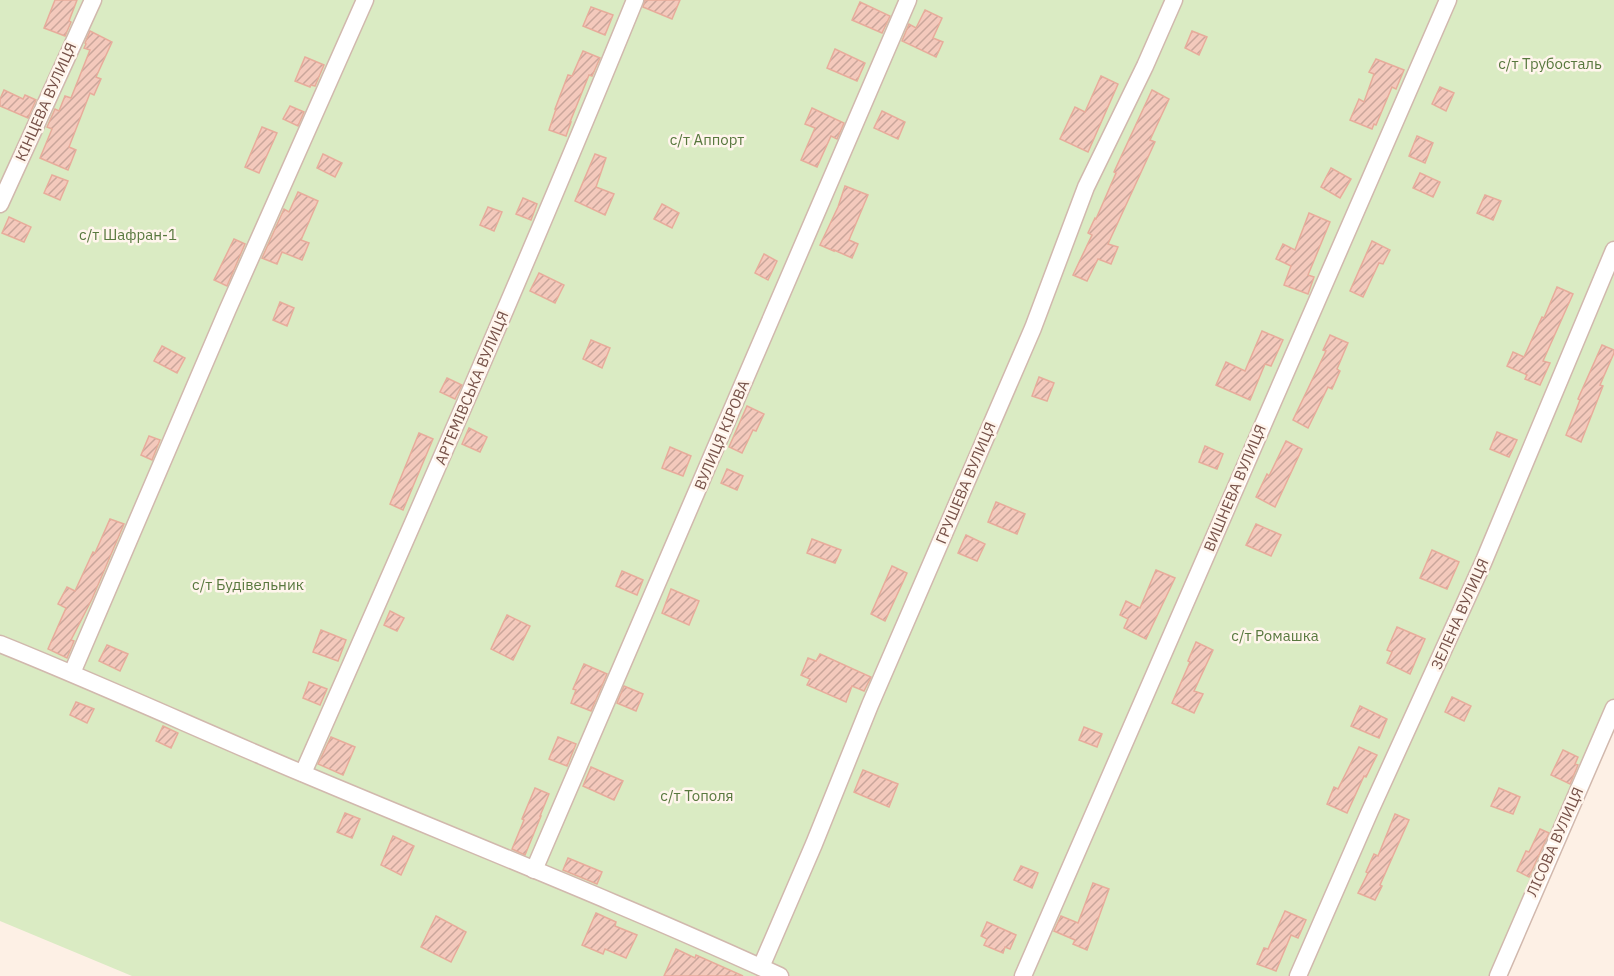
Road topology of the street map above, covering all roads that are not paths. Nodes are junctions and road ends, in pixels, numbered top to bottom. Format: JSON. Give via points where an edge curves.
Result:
{"nodes":[{"id":1,"x":93,"y":0,"type":"edge"},
{"id":2,"x":365,"y":0,"type":"edge"},
{"id":3,"x":635,"y":0,"type":"edge"},
{"id":4,"x":908,"y":0,"type":"edge"},
{"id":5,"x":1174,"y":0,"type":"edge"},
{"id":6,"x":1448,"y":0,"type":"edge"},
{"id":7,"x":0,"y":204,"type":"edge"},
{"id":8,"x":1614,"y":250,"type":"edge"},
{"id":9,"x":0,"y":644,"type":"edge"},
{"id":10,"x":72,"y":673,"type":"junction"},
{"id":11,"x":1614,"y":708,"type":"edge"},
{"id":12,"x":303,"y":773,"type":"junction"},
{"id":13,"x":534,"y":870,"type":"junction"},
{"id":14,"x":760,"y":967,"type":"junction"},
{"id":15,"x":780,"y":976,"type":"edge"},
{"id":16,"x":1023,"y":976,"type":"edge"},
{"id":17,"x":1298,"y":976,"type":"edge"},
{"id":18,"x":1498,"y":976,"type":"edge"}],
"edges":[{"from":1,"to":7,"type":"street","name":"КІНЦЕВА ВУЛИЦЯ"},
{"from":2,"to":10,"type":"street"},
{"from":3,"to":12,"type":"street","name":"АРТЕМІВСЬКА ВУЛИЦЯ","via":[[553,200]]},
{"from":4,"to":13,"type":"street","name":"ВУЛИЦЯ КІРОВА"},
{"from":5,"to":14,"type":"street","name":"ГРУШЕВА ВУЛИЦЯ","via":[[1086,187],[1033,327]]},
{"from":6,"to":16,"type":"street","name":"ВИШНЕВА ВУЛИЦЯ"},
{"from":8,"to":17,"type":"street","name":"ЗЕЛЕНА ВУЛИЦЯ","via":[[1483,563]]},
{"from":9,"to":10,"type":"street"},
{"from":10,"to":12,"type":"street"},
{"from":11,"to":18,"type":"street","name":"ЛІСОВА ВУЛИЦЯ"},
{"from":12,"to":13,"type":"street"},
{"from":13,"to":14,"type":"street"},
{"from":14,"to":15,"type":"street"}]}
